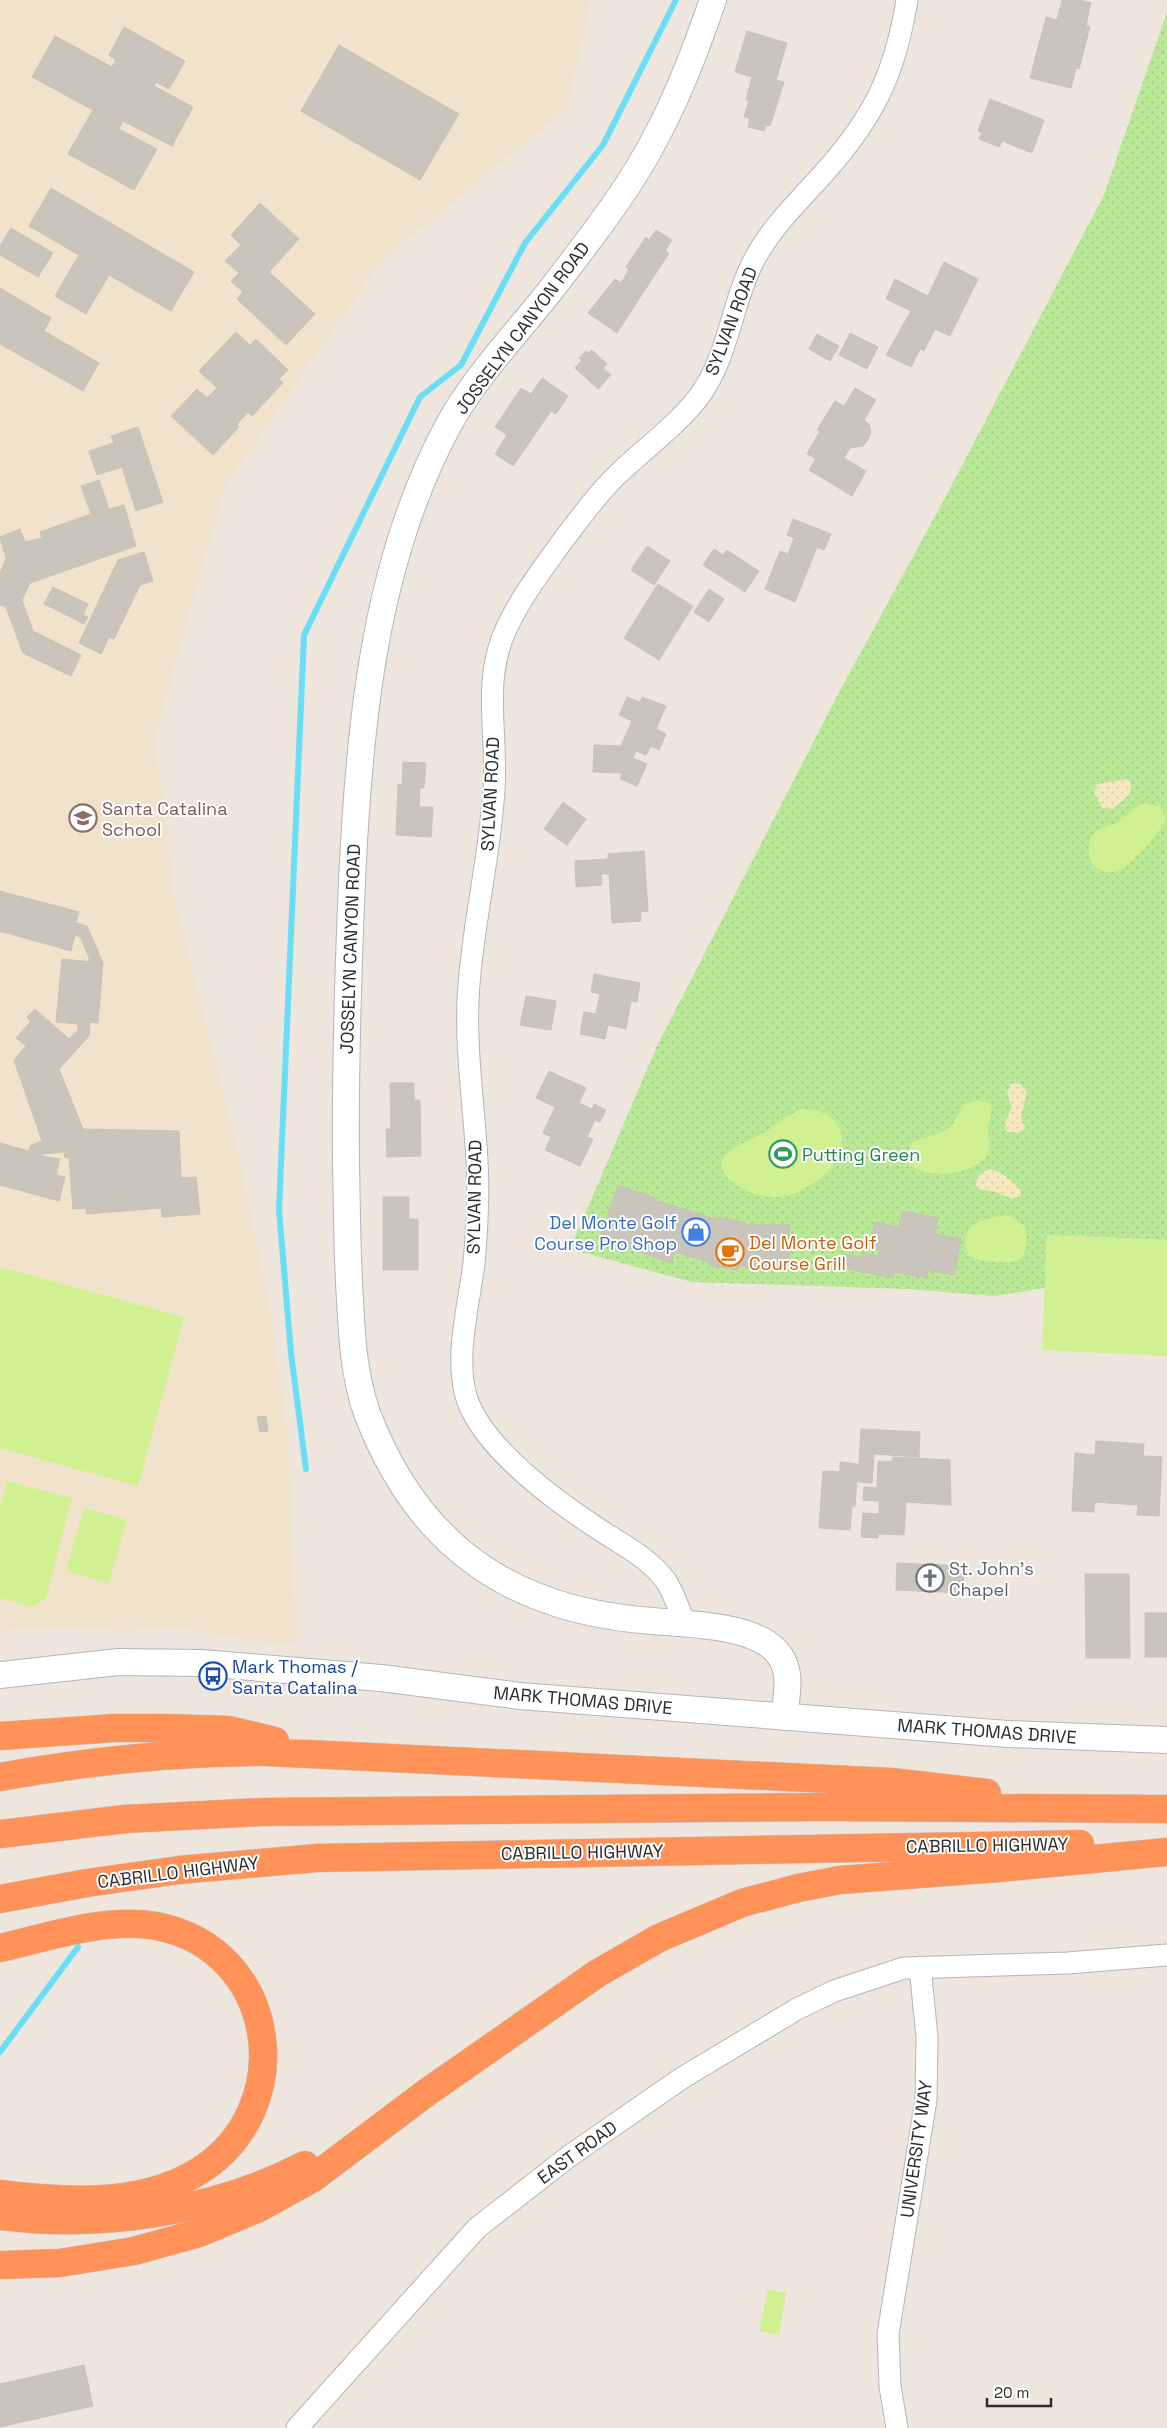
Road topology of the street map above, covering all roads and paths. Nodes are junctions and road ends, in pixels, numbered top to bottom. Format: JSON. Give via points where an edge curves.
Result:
{"nodes":[{"id":1,"x":713,"y":0,"type":"edge"},
{"id":2,"x":907,"y":0,"type":"edge"},
{"id":3,"x":685,"y":1624,"type":"junction"},
{"id":4,"x":0,"y":1675,"type":"edge"},
{"id":5,"x":784,"y":1716,"type":"junction"},
{"id":6,"x":0,"y":1736,"type":"edge"},
{"id":7,"x":1167,"y":1740,"type":"edge"},
{"id":8,"x":334,"y":1754,"type":"junction"},
{"id":9,"x":0,"y":1776,"type":"edge"},
{"id":10,"x":1103,"y":1809,"type":"junction"},
{"id":11,"x":1167,"y":1809,"type":"edge"},
{"id":12,"x":0,"y":1834,"type":"edge"},
{"id":13,"x":1167,"y":1843,"type":"edge"},
{"id":14,"x":1167,"y":1852,"type":"edge"},
{"id":15,"x":0,"y":1899,"type":"edge"},
{"id":16,"x":0,"y":1948,"type":"edge"},
{"id":17,"x":1167,"y":1954,"type":"edge"},
{"id":18,"x":920,"y":1967,"type":"junction"},
{"id":19,"x":426,"y":2093,"type":"junction"},
{"id":20,"x":0,"y":2194,"type":"edge"},
{"id":21,"x":0,"y":2216,"type":"edge"},
{"id":22,"x":0,"y":2265,"type":"edge"},
{"id":23,"x":297,"y":2428,"type":"edge"},
{"id":24,"x":897,"y":2428,"type":"edge"}],
"edges":[{"from":1,"to":3,"type":"street","name":"JOSSELYN CANYON ROAD","via":[[656,137],[592,236],[468,394],[432,460],[404,530],[382,616],[370,682],[355,823],[348,992],[347,1256],[356,1378],[369,1418],[407,1492],[435,1528],[465,1557],[500,1581],[572,1609]]},
{"from":2,"to":3,"type":"street","name":"SYLVAN ROAD","via":[[899,42],[882,91],[858,132],[824,174],[789,209],[760,251],[746,279],[720,360],[702,392],[591,504],[520,603],[506,628],[492,675],[495,770],[492,826],[468,989],[478,1168],[474,1255],[462,1346],[466,1397],[480,1426],[504,1453],[557,1500],[649,1563],[669,1585]]},
{"from":3,"to":5,"type":"street","name":"JOSSELYN CANYON ROAD","via":[[748,1635],[772,1646],[786,1663],[788,1684]]},
{"from":4,"to":5,"type":"street","name":"MARK THOMAS DRIVE","via":[[118,1662],[202,1663],[382,1678],[520,1696]]},
{"from":5,"to":7,"type":"street","name":"MARK THOMAS DRIVE","via":[[1053,1737]]},
{"from":6,"to":8,"type":"highway","via":[[115,1728],[230,1730]]},
{"from":8,"to":9,"type":"highway","via":[[172,1754]]},
{"from":8,"to":10,"type":"highway","via":[[890,1782]]},
{"from":10,"to":11,"type":"highway","name":"CABRILLO HIGHWAY"},
{"from":10,"to":12,"type":"highway","name":"CABRILLO HIGHWAY","via":[[832,1807],[263,1812],[125,1819]]},
{"from":13,"to":15,"type":"highway","name":"CABRILLO HIGHWAY","via":[[318,1858],[179,1870]]},
{"from":14,"to":19,"type":"highway","via":[[840,1880],[742,1903],[680,1928],[618,1961]]},
{"from":16,"to":20,"type":"highway","via":[[109,1925],[147,1925],[182,1934],[220,1958],[247,1992],[261,2029],[263,2058],[260,2088],[250,2118],[220,2155],[194,2174],[163,2187],[119,2196],[68,2198]]},
{"from":17,"to":18,"type":"street","via":[[1077,1962]]},
{"from":18,"to":23,"type":"street","name":"EAST ROAD","via":[[886,1973],[834,1991],[797,2009],[682,2078],[568,2157],[477,2228]]},
{"from":18,"to":24,"type":"street","name":"UNIVERSITY WAY","via":[[928,2037],[926,2100],[888,2334],[890,2386]]},
{"from":19,"to":21,"type":"highway","via":[[346,2143],[295,2170],[212,2201],[150,2213],[92,2219]]},
{"from":19,"to":22,"type":"highway","via":[[313,2178],[241,2217],[180,2238],[111,2256],[60,2263]]}]}
